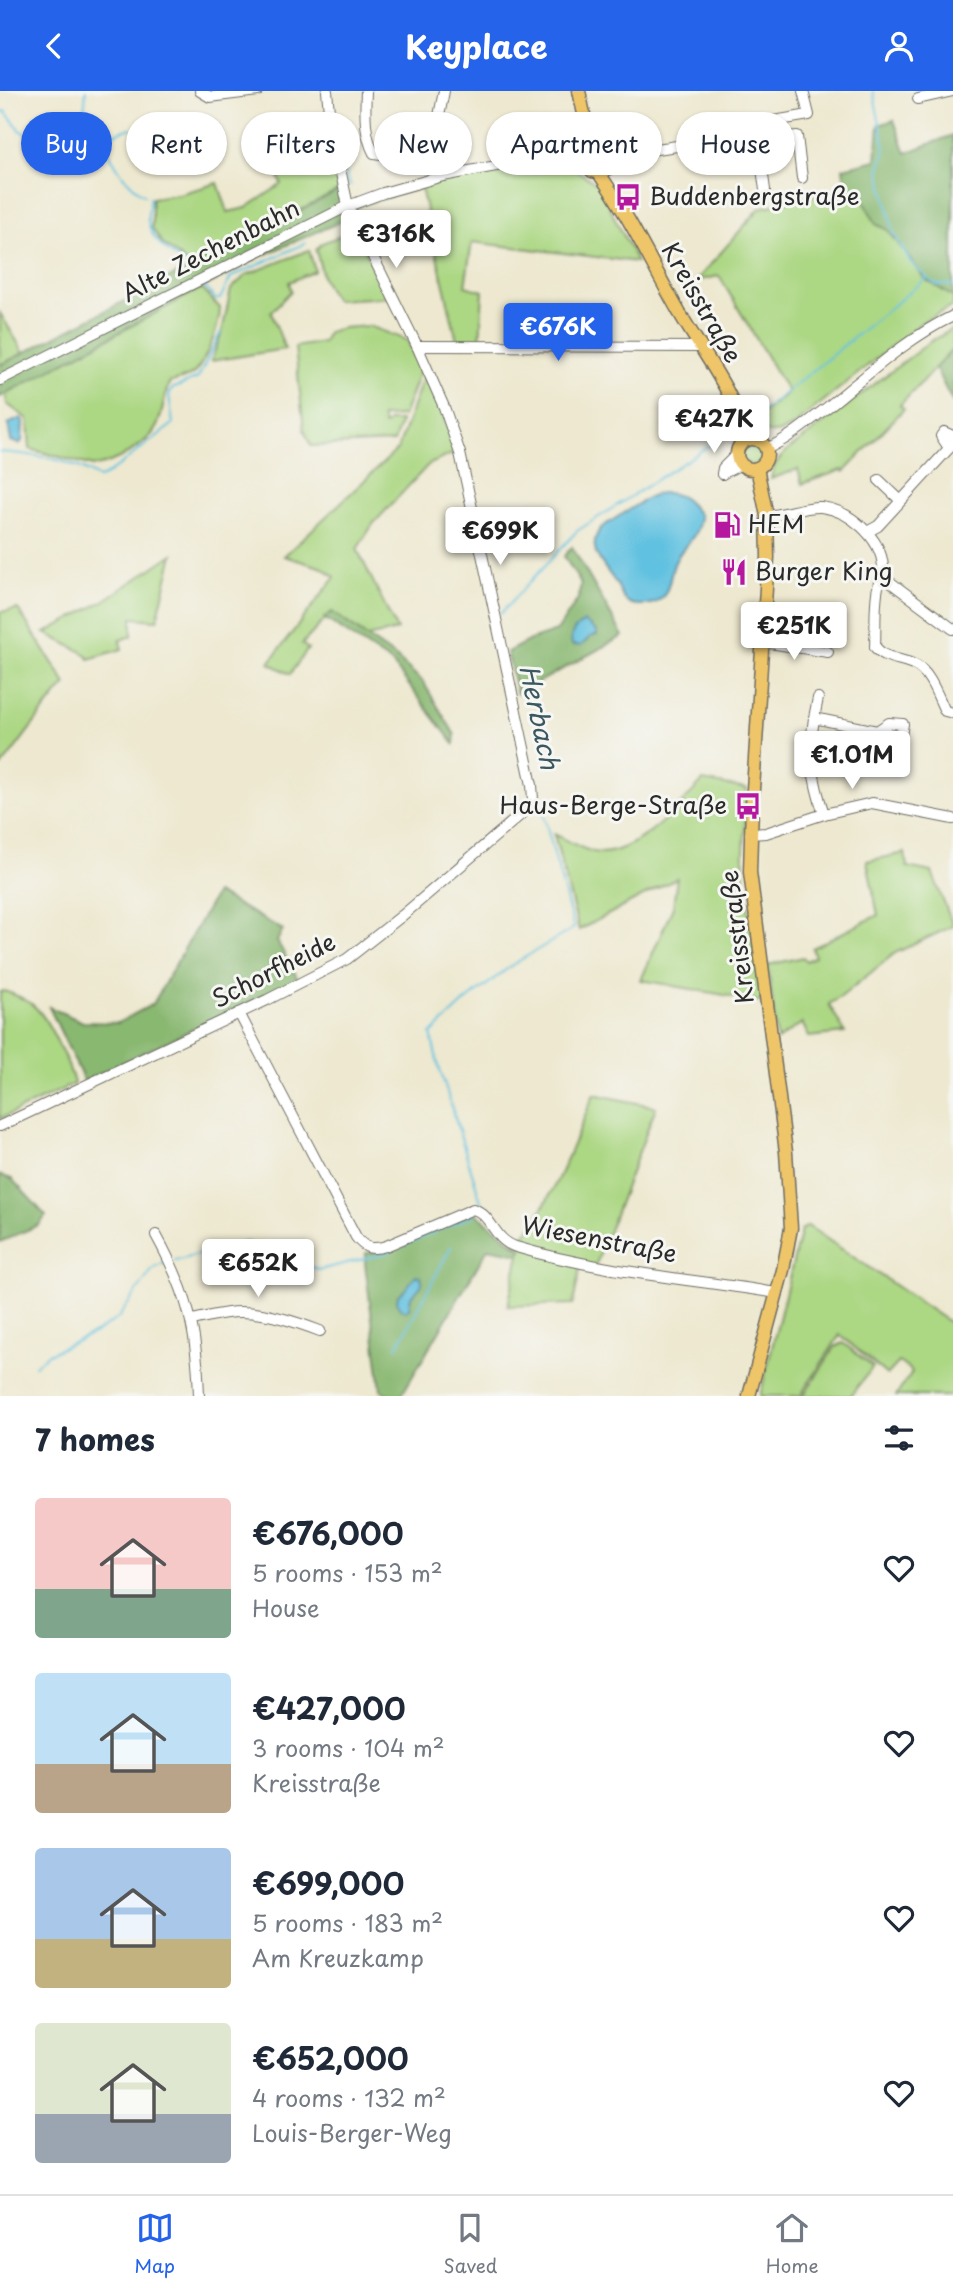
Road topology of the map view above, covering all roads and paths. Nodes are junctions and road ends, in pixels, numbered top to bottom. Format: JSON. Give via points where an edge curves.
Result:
{"nodes":[{"id":1,"x":200,"y":91,"type":"edge"},
{"id":2,"x":258,"y":91,"type":"edge"},
{"id":3,"x":327,"y":91,"type":"edge"},
{"id":4,"x":366,"y":91,"type":"edge"},
{"id":5,"x":444,"y":91,"type":"edge"},
{"id":6,"x":579,"y":91,"type":"edge"},
{"id":7,"x":585,"y":91,"type":"edge"},
{"id":8,"x":803,"y":91,"type":"edge"},
{"id":9,"x":953,"y":91,"type":"edge"},
{"id":10,"x":918,"y":99,"type":"dead end"},
{"id":11,"x":440,"y":112,"type":"edge"},
{"id":12,"x":585,"y":112,"type":"edge"},
{"id":13,"x":589,"y":112,"type":"edge"},
{"id":14,"x":795,"y":117,"type":"edge"},
{"id":15,"x":795,"y":136,"type":"edge"},
{"id":16,"x":374,"y":153,"type":"edge"},
{"id":17,"x":486,"y":167,"type":"edge"},
{"id":18,"x":605,"y":175,"type":"edge"},
{"id":19,"x":763,"y":175,"type":"edge"},
{"id":20,"x":443,"y":176,"type":"joint"},
{"id":21,"x":802,"y":178,"type":"dead end"},
{"id":22,"x":765,"y":190,"type":"dead end"},
{"id":23,"x":348,"y":206,"type":"junction"},
{"id":24,"x":953,"y":316,"type":"edge"},
{"id":25,"x":417,"y":346,"type":"junction"},
{"id":26,"x":700,"y":347,"type":"junction"},
{"id":27,"x":0,"y":380,"type":"edge"},
{"id":28,"x":953,"y":436,"type":"edge"},
{"id":29,"x":747,"y":440,"type":"junction"},
{"id":30,"x":951,"y":446,"type":"edge"},
{"id":31,"x":766,"y":449,"type":"junction"},
{"id":32,"x":757,"y":468,"type":"junction"},
{"id":33,"x":879,"y":480,"type":"dead end"},
{"id":34,"x":900,"y":500,"type":"junction"},
{"id":35,"x":767,"y":516,"type":"junction"},
{"id":36,"x":867,"y":532,"type":"junction"},
{"id":37,"x":882,"y":576,"type":"junction"},
{"id":38,"x":953,"y":629,"type":"edge"},
{"id":39,"x":763,"y":642,"type":"junction"},
{"id":40,"x":828,"y":652,"type":"dead end"},
{"id":41,"x":818,"y":698,"type":"dead end"},
{"id":42,"x":949,"y":712,"type":"edge"},
{"id":43,"x":814,"y":718,"type":"junction"},
{"id":44,"x":877,"y":731,"type":"dead end"},
{"id":45,"x":824,"y":814,"type":"junction"},
{"id":46,"x":953,"y":819,"type":"edge"},
{"id":47,"x":750,"y":834,"type":"junction"},
{"id":48,"x":239,"y":1013,"type":"junction"},
{"id":49,"x":0,"y":1126,"type":"edge"},
{"id":50,"x":156,"y":1235,"type":"dead end"},
{"id":51,"x":777,"y":1293,"type":"junction"},
{"id":52,"x":192,"y":1320,"type":"junction"},
{"id":53,"x":320,"y":1331,"type":"dead end"},
{"id":54,"x":199,"y":1396,"type":"edge"},
{"id":55,"x":749,"y":1396,"type":"edge"}],
"edges":[{"from":1,"to":2,"type":"street","via":[[221,97]]},
{"from":3,"to":23,"type":"street"},
{"from":4,"to":16,"type":"street","via":[[366,128]]},
{"from":5,"to":11,"type":"street"},
{"from":6,"to":12,"type":"main road","name":"Kreisstraße"},
{"from":7,"to":13,"type":"main road","name":"Kreisstraße"},
{"from":8,"to":14,"type":"street","via":[[809,115]]},
{"from":9,"to":10,"type":"street"},
{"from":15,"to":21,"type":"street","name":"Alte Zechenbahn"},
{"from":17,"to":20,"type":"street","name":"Alte Zechenbahn"},
{"from":18,"to":26,"type":"main road","name":"Kreisstraße"},
{"from":19,"to":22,"type":"street"},
{"from":20,"to":23,"type":"street","name":"Alte Zechenbahn"},
{"from":23,"to":25,"type":"street"},
{"from":23,"to":27,"type":"street","name":"Alte Zechenbahn"},
{"from":24,"to":31,"type":"street","via":[[908,342],[808,422]]},
{"from":25,"to":26,"type":"street"},
{"from":25,"to":48,"type":"street","name":"Schorfheide","via":[[460,453],[533,800],[347,959]]},
{"from":26,"to":29,"type":"main road","name":"Kreisstraße","via":[[735,407]]},
{"from":28,"to":30,"type":"street","via":[[944,432],[941,436]]},
{"from":29,"to":31,"type":"main road","via":[[758,441]]},
{"from":29,"to":32,"type":"main road","via":[[739,446],[739,459],[746,468]]},
{"from":30,"to":34,"type":"street"},
{"from":31,"to":32,"type":"main road","via":[[766,460]]},
{"from":32,"to":35,"type":"main road","name":"Kreisstraße"},
{"from":33,"to":34,"type":"street"},
{"from":34,"to":36,"type":"street"},
{"from":35,"to":36,"type":"street","via":[[818,507],[851,517]]},
{"from":35,"to":39,"type":"main road","name":"Kreisstraße"},
{"from":36,"to":37,"type":"street","via":[[879,552]]},
{"from":37,"to":38,"type":"street"},
{"from":37,"to":42,"type":"street","via":[[876,647],[881,655],[915,664],[923,671]]},
{"from":39,"to":40,"type":"street"},
{"from":39,"to":47,"type":"main road","name":"Kreisstraße"},
{"from":41,"to":43,"type":"street"},
{"from":43,"to":44,"type":"street"},
{"from":43,"to":45,"type":"street","via":[[811,766]]},
{"from":45,"to":46,"type":"street","via":[[872,803]]},
{"from":45,"to":47,"type":"street"},
{"from":47,"to":51,"type":"main road","name":"Kreisstraße","via":[[752,895],[789,1181],[789,1238]]},
{"from":48,"to":49,"type":"street","name":"Schorfheide"},
{"from":48,"to":51,"type":"street","name":"Wiesenstraße","via":[[356,1237],[368,1249],[386,1246],[473,1209],[484,1215],[502,1240],[519,1248]]},
{"from":50,"to":52,"type":"street"},
{"from":51,"to":55,"type":"main road","name":"Kreisstraße"},
{"from":52,"to":53,"type":"street","via":[[248,1312]]},
{"from":52,"to":54,"type":"street"}]}
